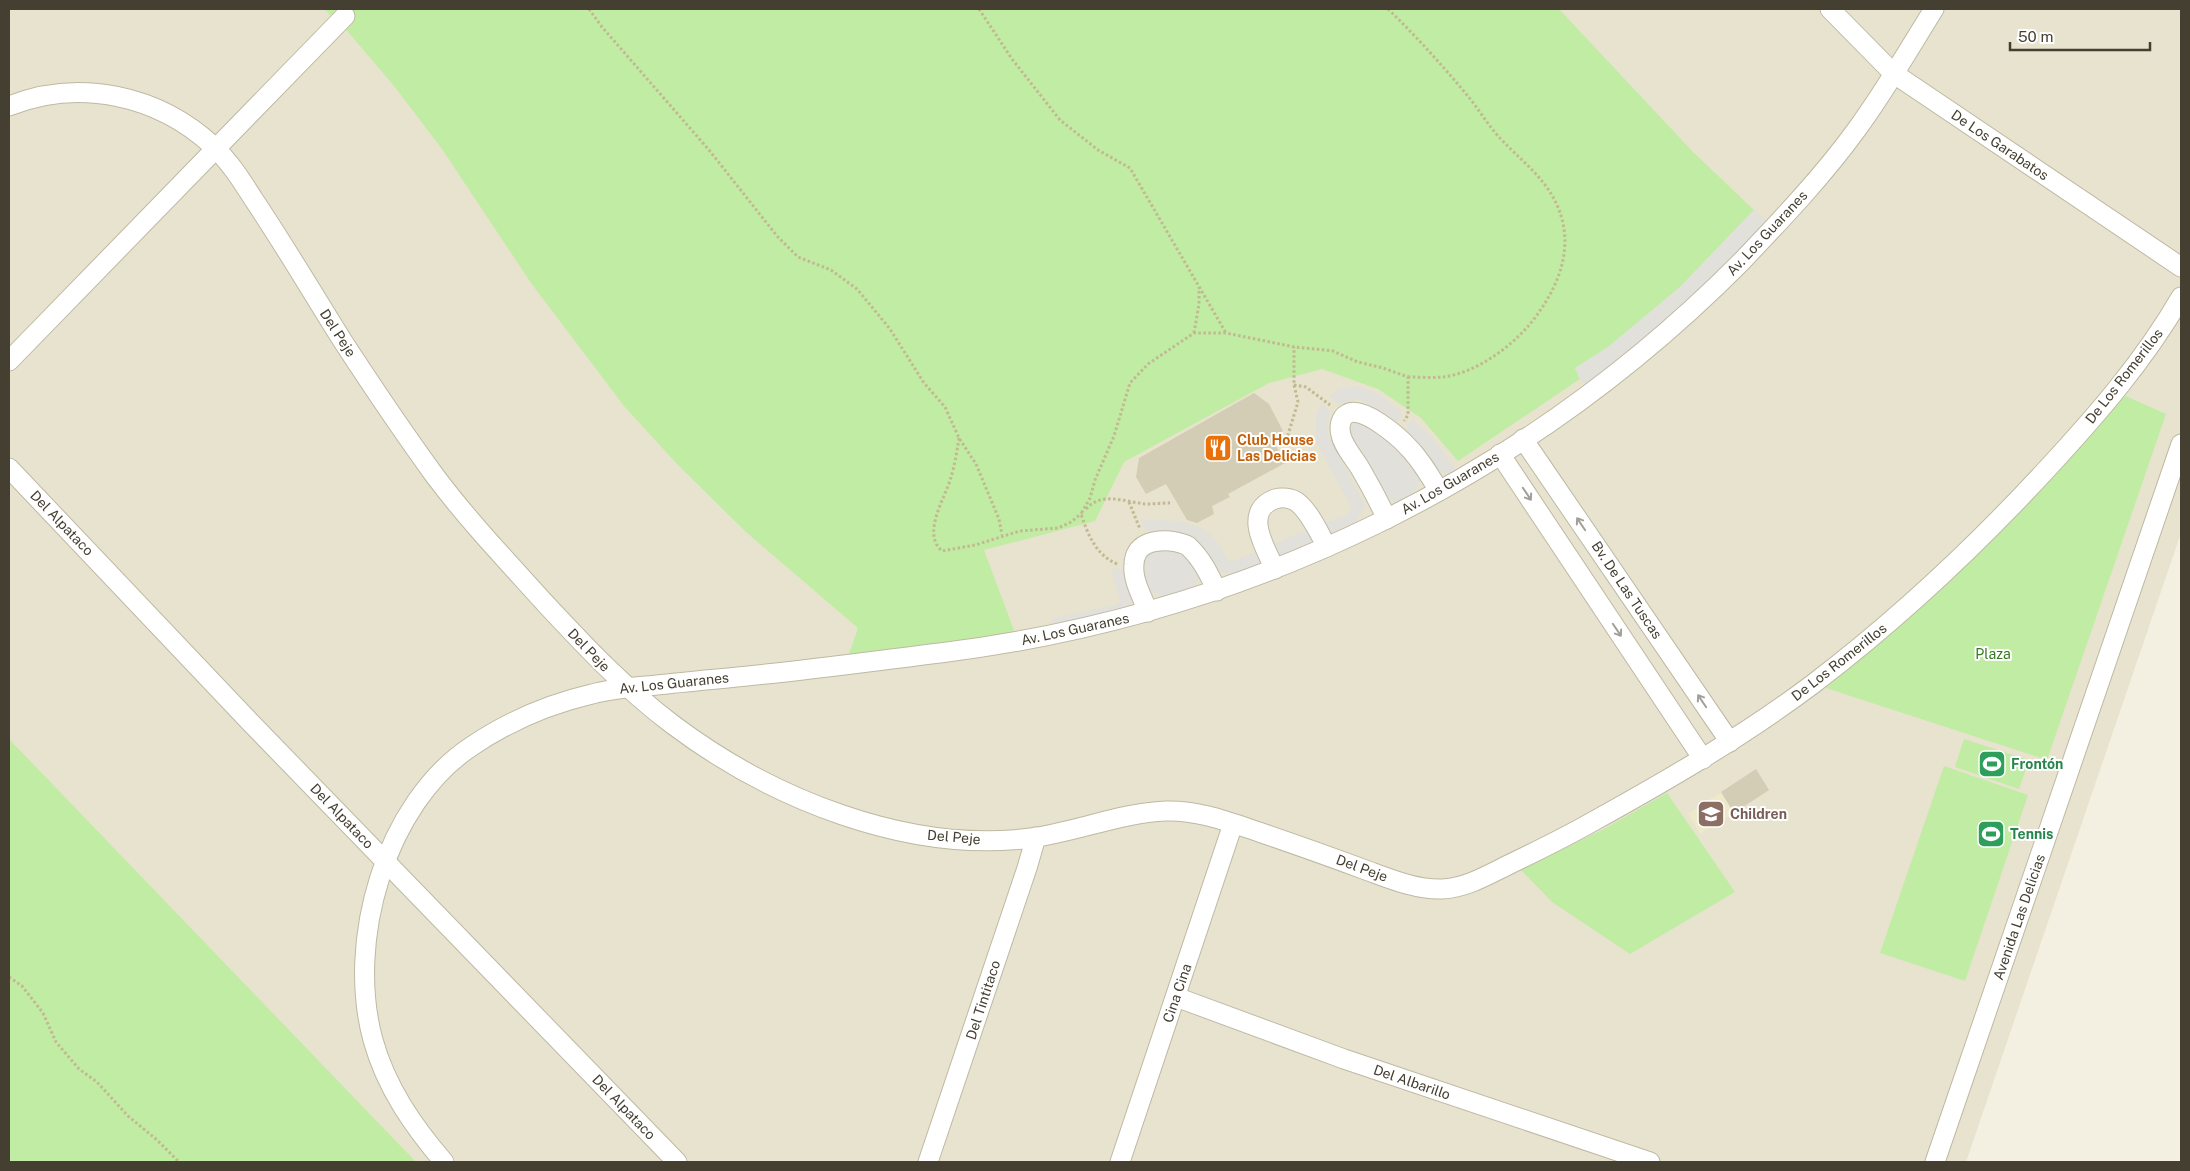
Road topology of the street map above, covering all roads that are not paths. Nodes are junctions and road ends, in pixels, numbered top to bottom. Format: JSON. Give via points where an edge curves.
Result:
{"nodes":[{"id":1,"x":1830,"y":9,"type":"edge"},
{"id":2,"x":1934,"y":9,"type":"edge"},
{"id":3,"x":345,"y":16,"type":"dead end"},
{"id":4,"x":1893,"y":73,"type":"junction"},
{"id":5,"x":9,"y":106,"type":"edge"},
{"id":6,"x":215,"y":148,"type":"junction"},
{"id":7,"x":2181,"y":267,"type":"edge"},
{"id":8,"x":2181,"y":298,"type":"edge"},
{"id":9,"x":9,"y":362,"type":"edge"},
{"id":10,"x":1523,"y":439,"type":"junction"},
{"id":11,"x":2181,"y":444,"type":"edge"},
{"id":12,"x":1500,"y":454,"type":"junction"},
{"id":13,"x":9,"y":468,"type":"edge"},
{"id":14,"x":1439,"y":491,"type":"junction"},
{"id":15,"x":1387,"y":519,"type":"junction"},
{"id":16,"x":1327,"y":547,"type":"junction"},
{"id":17,"x":1275,"y":569,"type":"junction"},
{"id":18,"x":1216,"y":591,"type":"junction"},
{"id":19,"x":1148,"y":612,"type":"junction"},
{"id":20,"x":627,"y":688,"type":"junction"},
{"id":21,"x":1730,"y":742,"type":"junction"},
{"id":22,"x":1703,"y":759,"type":"junction"},
{"id":23,"x":1233,"y":824,"type":"junction"},
{"id":24,"x":1036,"y":837,"type":"junction"},
{"id":25,"x":385,"y":860,"type":"junction"},
{"id":26,"x":1400,"y":882,"type":"joint"},
{"id":27,"x":1176,"y":997,"type":"junction"},
{"id":28,"x":444,"y":1162,"type":"edge"},
{"id":29,"x":677,"y":1162,"type":"edge"},
{"id":30,"x":928,"y":1162,"type":"edge"},
{"id":31,"x":1120,"y":1162,"type":"edge"},
{"id":32,"x":1650,"y":1162,"type":"edge"},
{"id":33,"x":1935,"y":1162,"type":"edge"}],
"edges":[{"from":1,"to":4,"type":"street","name":"De Los Garabatos"},
{"from":2,"to":4,"type":"street","name":"Av. Los Guaranes"},
{"from":3,"to":6,"type":"street"},
{"from":4,"to":7,"type":"street","name":"De Los Garabatos"},
{"from":4,"to":10,"type":"street","name":"Av. Los Guaranes","via":[[1857,128],[1816,180],[1770,232],[1698,304],[1617,373]]},
{"from":5,"to":6,"type":"street","name":"Del Peje","via":[[43,95],[74,92],[127,97],[162,111]]},
{"from":6,"to":9,"type":"street"},
{"from":6,"to":20,"type":"street","name":"Del Peje","via":[[242,181],[346,346],[437,479],[495,549]]},
{"from":8,"to":21,"type":"street","name":"De Los Romerillos","via":[[2120,386],[2004,516],[1901,612],[1817,681]]},
{"from":10,"to":12,"type":"street","name":"Av. Los Guaranes"},
{"from":21,"to":10,"type":"street","name":"Bv. De Las Tuscas","one_way":true},
{"from":11,"to":33,"type":"street","name":"Avenida Las Delicias"},
{"from":12,"to":14,"type":"street","name":"Av. Los Guaranes"},
{"from":12,"to":22,"type":"street","one_way":true},
{"from":13,"to":25,"type":"street","name":"Del Alpataco"},
{"from":14,"to":15,"type":"street","name":"Av. Los Guaranes"},
{"from":14,"to":15,"type":"street","via":[[1422,464],[1396,436],[1366,415],[1347,414],[1340,428],[1341,438]]},
{"from":15,"to":16,"type":"street","name":"Av. Los Guaranes"},
{"from":16,"to":17,"type":"street","name":"Av. Los Guaranes"},
{"from":16,"to":17,"type":"street","via":[[1297,502],[1278,498],[1268,502],[1260,510],[1258,532]]},
{"from":17,"to":18,"type":"street","name":"Av. Los Guaranes"},
{"from":18,"to":19,"type":"street","name":"Av. Los Guaranes"},
{"from":18,"to":19,"type":"street","via":[[1207,569],[1186,544],[1159,540],[1146,543],[1138,550],[1134,572]]},
{"from":19,"to":20,"type":"street","name":"Av. Los Guaranes","via":[[1084,629],[987,646]]},
{"from":20,"to":24,"type":"street","name":"Del Peje","via":[[674,726],[762,781],[834,811],[894,830],[928,835],[1005,840]]},
{"from":20,"to":25,"type":"street","name":"Av. Los Guaranes","via":[[598,692],[534,712],[465,750],[448,764],[417,802]]},
{"from":21,"to":22,"type":"street","name":"De Los Romerillos"},
{"from":22,"to":26,"type":"street","name":"De Los Romerillos","via":[[1586,826],[1484,878],[1450,889],[1423,888]]},
{"from":23,"to":24,"type":"street","name":"Del Peje","via":[[1167,811]]},
{"from":23,"to":26,"type":"street","name":"Del Peje"},
{"from":23,"to":27,"type":"street","name":"Cina Cina"},
{"from":24,"to":30,"type":"street","name":"Del Tintitaco"},
{"from":25,"to":28,"type":"street","name":"Av. Los Guaranes","via":[[374,898],[365,956],[368,1008],[374,1040],[410,1120]]},
{"from":25,"to":29,"type":"street","name":"Del Alpataco"},
{"from":27,"to":31,"type":"street","name":"Cina Cina"},
{"from":27,"to":32,"type":"street","name":"Del Albarillo","via":[[1344,1059]]}]}
